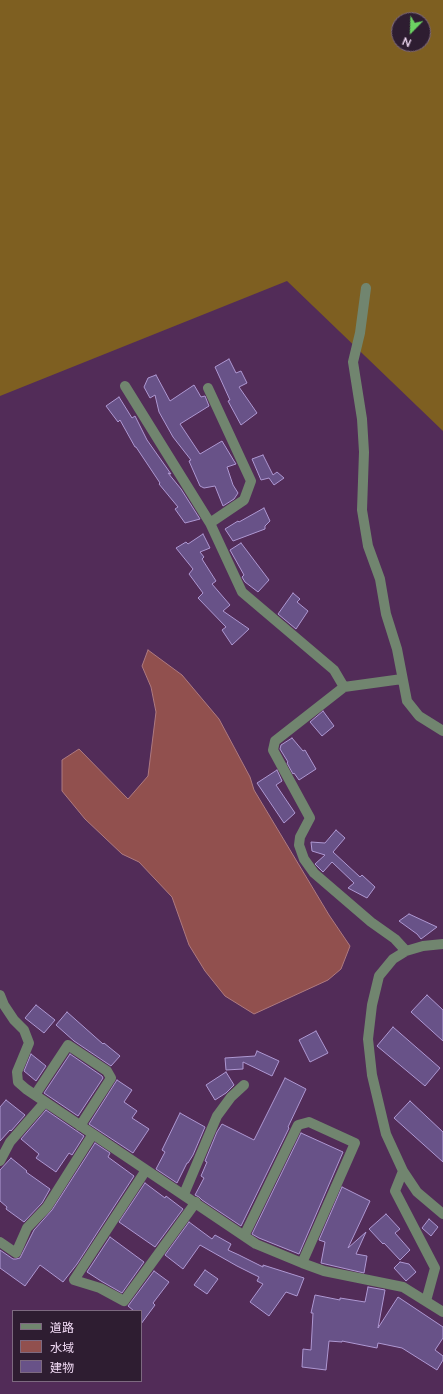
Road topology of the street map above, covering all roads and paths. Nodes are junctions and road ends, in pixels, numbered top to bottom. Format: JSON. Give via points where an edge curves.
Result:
{"nodes":[{"id":1,"x":366,"y":288,"type":"dead end"},
{"id":2,"x":125,"y":386,"type":"dead end"},
{"id":3,"x":208,"y":388,"type":"dead end"},
{"id":4,"x":210,"y":523,"type":"junction"},
{"id":5,"x":402,"y":679,"type":"junction"},
{"id":6,"x":344,"y":687,"type":"junction"},
{"id":7,"x":443,"y":731,"type":"edge"},
{"id":8,"x":443,"y":944,"type":"edge"},
{"id":9,"x":406,"y":951,"type":"junction"},
{"id":10,"x":0,"y":995,"type":"edge"},
{"id":11,"x":244,"y":1085,"type":"dead end"},
{"id":12,"x":35,"y":1095,"type":"junction"},
{"id":13,"x":45,"y":1102,"type":"junction"},
{"id":14,"x":80,"y":1126,"type":"junction"},
{"id":15,"x":93,"y":1134,"type":"junction"},
{"id":16,"x":0,"y":1161,"type":"edge"},
{"id":17,"x":146,"y":1170,"type":"junction"},
{"id":18,"x":403,"y":1171,"type":"junction"},
{"id":19,"x":184,"y":1194,"type":"junction"},
{"id":20,"x":196,"y":1202,"type":"junction"},
{"id":21,"x":441,"y":1209,"type":"edge"},
{"id":22,"x":244,"y":1236,"type":"junction"},
{"id":23,"x":0,"y":1242,"type":"edge"},
{"id":24,"x":302,"y":1263,"type":"junction"},
{"id":25,"x":426,"y":1301,"type":"junction"},
{"id":26,"x":443,"y":1312,"type":"edge"}],
"edges":[{"from":1,"to":5,"type":"street","via":[[353,362],[362,419],[362,510],[368,546],[380,579]]},
{"from":2,"to":4,"type":"street"},
{"from":3,"to":4,"type":"street","via":[[251,481],[244,500]]},
{"from":4,"to":6,"type":"street","via":[[242,592],[334,670]]},
{"from":5,"to":6,"type":"street"},
{"from":5,"to":7,"type":"street","via":[[407,701],[419,716]]},
{"from":6,"to":9,"type":"street","via":[[275,741],[273,750],[310,818],[300,837],[299,845],[304,859],[314,873],[395,939]]},
{"from":8,"to":9,"type":"street"},
{"from":9,"to":18,"type":"street","via":[[393,959],[378,976],[368,1039],[372,1075],[386,1134]]},
{"from":10,"to":12,"type":"street","via":[[14,1020],[24,1030],[28,1044],[17,1072],[18,1082]]},
{"from":11,"to":19,"type":"street","via":[[217,1116]]},
{"from":12,"to":13,"type":"street"},
{"from":12,"to":14,"type":"street","via":[[68,1045],[107,1071],[111,1078]]},
{"from":13,"to":14,"type":"street"},
{"from":13,"to":16,"type":"street","via":[[10,1142]]},
{"from":14,"to":15,"type":"street"},
{"from":15,"to":17,"type":"street"},
{"from":15,"to":23,"type":"street","via":[[47,1207],[27,1228],[16,1253]]},
{"from":17,"to":19,"type":"street"},
{"from":17,"to":20,"type":"street","via":[[74,1280],[100,1288],[124,1301]]},
{"from":18,"to":21,"type":"street","via":[[417,1192]]},
{"from":18,"to":25,"type":"street","via":[[395,1191],[435,1268]]},
{"from":19,"to":20,"type":"street"},
{"from":20,"to":22,"type":"street"},
{"from":22,"to":24,"type":"street","via":[[256,1244]]},
{"from":22,"to":24,"type":"street","via":[[298,1125],[309,1122],[355,1143]]},
{"from":24,"to":25,"type":"street","via":[[324,1271],[403,1287]]},
{"from":25,"to":26,"type":"street"}]}
